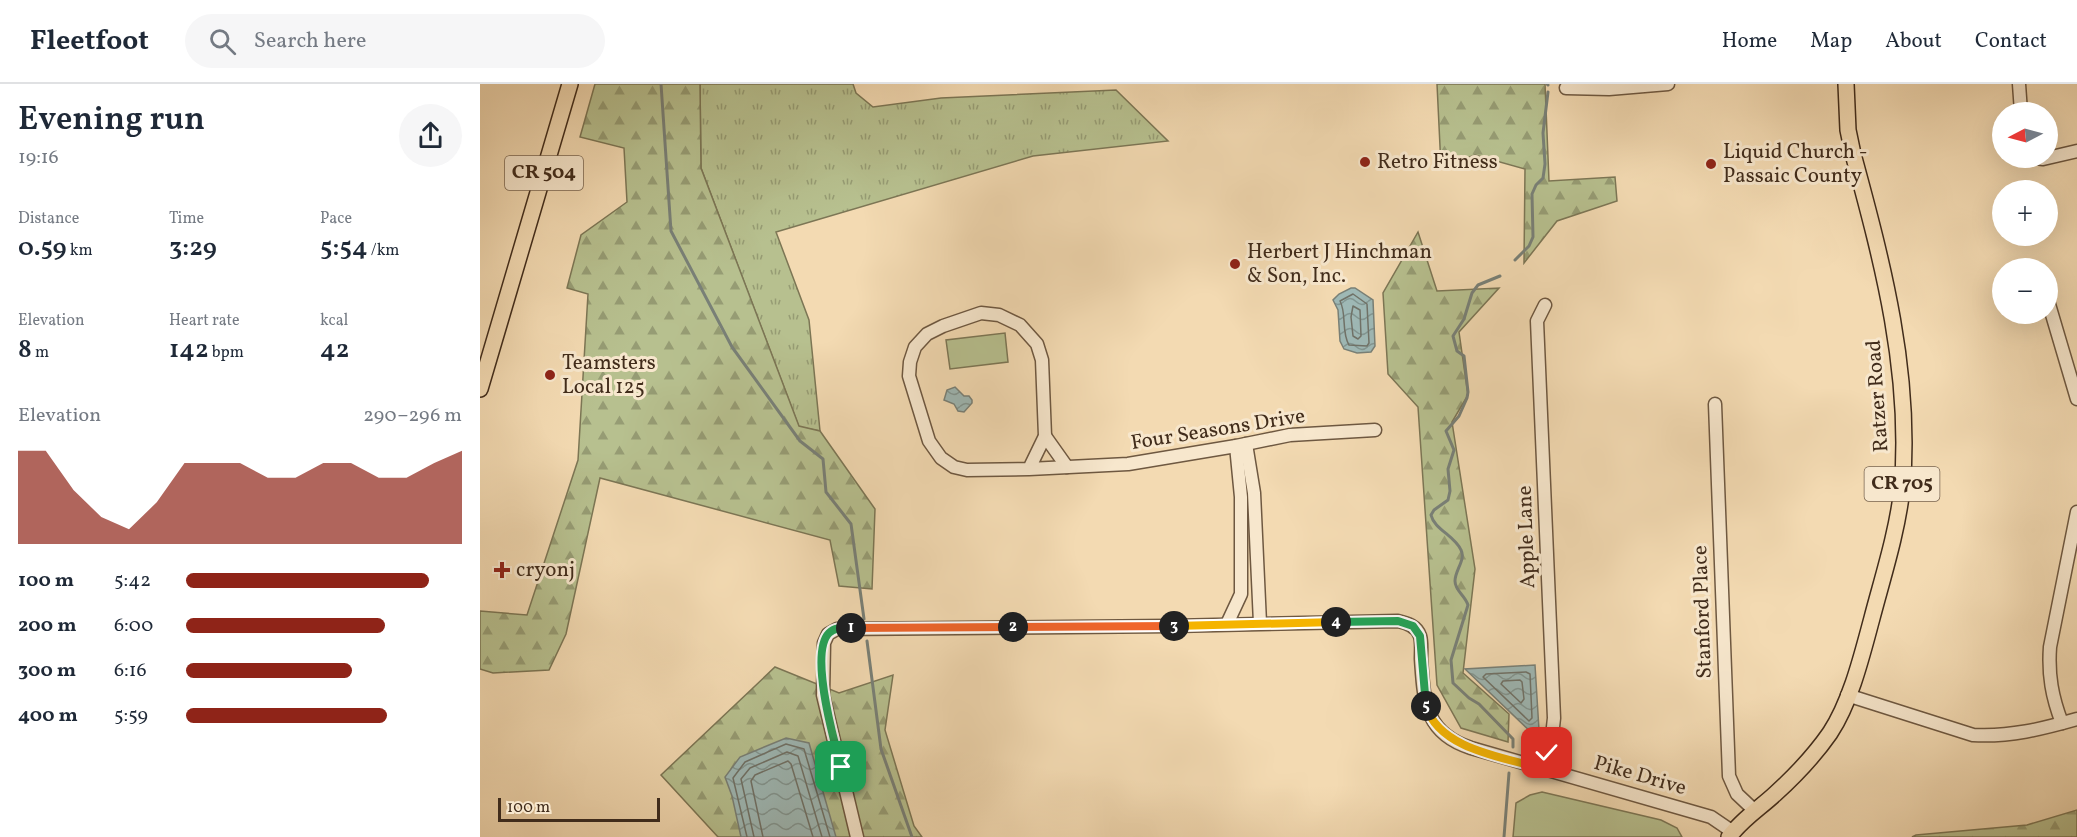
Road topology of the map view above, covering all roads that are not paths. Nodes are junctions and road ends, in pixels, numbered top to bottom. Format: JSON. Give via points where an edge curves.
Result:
{"nodes":[{"id":1,"x":570,"y":84,"type":"edge"},
{"id":2,"x":1668,"y":84,"type":"edge"},
{"id":3,"x":1846,"y":84,"type":"edge"},
{"id":4,"x":2019,"y":84,"type":"edge"},
{"id":5,"x":1566,"y":88,"type":"dead end"},
{"id":6,"x":2020,"y":102,"type":"edge"},
{"id":7,"x":2077,"y":151,"type":"edge"},
{"id":8,"x":2058,"y":155,"type":"edge"},
{"id":9,"x":1545,"y":305,"type":"dead end"},
{"id":10,"x":2057,"y":324,"type":"edge"},
{"id":11,"x":2072,"y":360,"type":"edge"},
{"id":12,"x":480,"y":389,"type":"edge"},
{"id":13,"x":2077,"y":399,"type":"edge"},
{"id":14,"x":1715,"y":404,"type":"dead end"},
{"id":15,"x":1375,"y":430,"type":"dead end"},
{"id":16,"x":1046,"y":436,"type":"junction"},
{"id":17,"x":1241,"y":445,"type":"junction"},
{"id":18,"x":1067,"y":467,"type":"junction"},
{"id":19,"x":1029,"y":469,"type":"junction"},
{"id":20,"x":2077,"y":512,"type":"edge"},
{"id":21,"x":1256,"y":550,"type":"junction"},
{"id":22,"x":1240,"y":552,"type":"junction"},
{"id":23,"x":1260,"y":623,"type":"junction"},
{"id":24,"x":1227,"y":624,"type":"junction"},
{"id":25,"x":1848,"y":695,"type":"junction"},
{"id":26,"x":2077,"y":718,"type":"edge"},
{"id":27,"x":2062,"y":723,"type":"junction"},
{"id":28,"x":1540,"y":768,"type":"junction"},
{"id":29,"x":1754,"y":810,"type":"junction"},
{"id":30,"x":1731,"y":834,"type":"edge"},
{"id":31,"x":857,"y":837,"type":"edge"}],
"edges":[{"from":1,"to":12,"type":"main road","number":"CR 504"},
{"from":2,"to":5,"type":"street"},
{"from":3,"to":25,"type":"main road","name":"Ratzer Road","number":"CR 705","via":[[1848,130],[1888,297],[1905,423],[1897,515]]},
{"from":4,"to":6,"type":"street"},
{"from":7,"to":8,"type":"street"},
{"from":9,"to":28,"type":"street","name":"Apple Lane","via":[[1537,321],[1554,706],[1552,736]]},
{"from":10,"to":11,"type":"street"},
{"from":11,"to":13,"type":"street"},
{"from":14,"to":29,"type":"street","name":"Stanford Place","via":[[1729,776],[1737,794]]},
{"from":15,"to":17,"type":"street","name":"Four Seasons Drive","via":[[1290,435]]},
{"from":16,"to":18,"type":"street"},
{"from":16,"to":19,"type":"street"},
{"from":16,"to":19,"type":"street","name":"Four Seasons Drive","via":[[1042,360],[1037,344],[1020,326],[999,315],[981,314],[927,334],[915,347],[909,376],[929,441],[941,458],[954,468],[968,470]]},
{"from":17,"to":18,"type":"street","name":"Four Seasons Drive","via":[[1128,465]]},
{"from":17,"to":21,"type":"street","via":[[1254,493]]},
{"from":17,"to":22,"type":"street"},
{"from":18,"to":19,"type":"street","name":"Four Seasons Drive"},
{"from":20,"to":27,"type":"street","via":[[2049,647],[2051,688]]},
{"from":21,"to":22,"type":"street"},
{"from":21,"to":23,"type":"street"},
{"from":22,"to":24,"type":"street","via":[[1240,594]]},
{"from":23,"to":24,"type":"street","name":"Pike Drive"},
{"from":23,"to":28,"type":"street","name":"Pike Drive","via":[[1407,622],[1420,636],[1424,698],[1441,731],[1466,746]]},
{"from":24,"to":31,"type":"street","name":"Pike Drive","via":[[831,631],[822,648],[823,695]]},
{"from":25,"to":27,"type":"street","via":[[1973,735],[2035,731]]},
{"from":25,"to":29,"type":"main road","name":"Ratzer Road","number":"CR 705","via":[[1839,717],[1810,760]]},
{"from":26,"to":27,"type":"street"},
{"from":28,"to":30,"type":"street","name":"Pike Drive","via":[[1711,817]]},
{"from":29,"to":30,"type":"main road","name":"Ratzer Road","number":"CR 705"}]}
